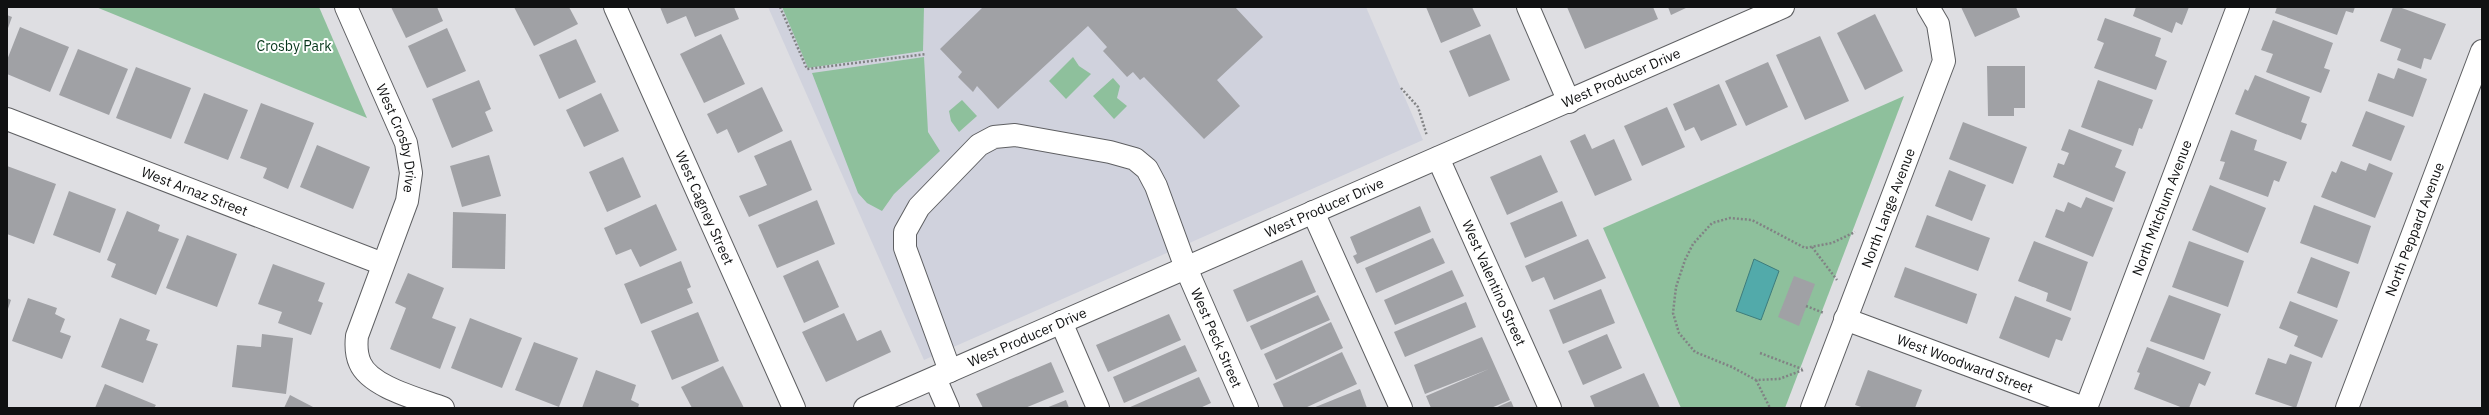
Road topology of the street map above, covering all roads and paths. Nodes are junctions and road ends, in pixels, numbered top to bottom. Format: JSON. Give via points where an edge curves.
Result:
{"nodes":[{"id":1,"x":346,"y":7,"type":"edge"},
{"id":2,"x":615,"y":7,"type":"edge"},
{"id":3,"x":780,"y":7,"type":"edge"},
{"id":4,"x":1528,"y":7,"type":"edge"},
{"id":5,"x":1783,"y":7,"type":"edge"},
{"id":6,"x":1928,"y":7,"type":"edge"},
{"id":7,"x":2238,"y":7,"type":"edge"},
{"id":8,"x":2482,"y":51,"type":"edge"},
{"id":9,"x":926,"y":54,"type":"dead end"},
{"id":10,"x":1401,"y":88,"type":"dead end"},
{"id":11,"x":1569,"y":102,"type":"junction"},
{"id":12,"x":7,"y":119,"type":"edge"},
{"id":13,"x":1427,"y":136,"type":"dead end"},
{"id":14,"x":1438,"y":158,"type":"junction"},
{"id":15,"x":1313,"y":212,"type":"junction"},
{"id":16,"x":1855,"y":232,"type":"dead end"},
{"id":17,"x":1812,"y":246,"type":"junction"},
{"id":18,"x":383,"y":264,"type":"junction"},
{"id":19,"x":1186,"y":268,"type":"junction"},
{"id":20,"x":1837,"y":280,"type":"dead end"},
{"id":21,"x":1806,"y":306,"type":"dead end"},
{"id":22,"x":1824,"y":313,"type":"dead end"},
{"id":23,"x":1845,"y":319,"type":"junction"},
{"id":24,"x":1061,"y":322,"type":"junction"},
{"id":25,"x":1760,"y":353,"type":"dead end"},
{"id":26,"x":943,"y":374,"type":"junction"},
{"id":27,"x":1756,"y":380,"type":"junction"},
{"id":28,"x":443,"y":408,"type":"edge"},
{"id":29,"x":794,"y":408,"type":"edge"},
{"id":30,"x":865,"y":408,"type":"edge"},
{"id":31,"x":948,"y":408,"type":"edge"},
{"id":32,"x":1098,"y":408,"type":"edge"},
{"id":33,"x":1247,"y":408,"type":"edge"},
{"id":34,"x":1401,"y":408,"type":"edge"},
{"id":35,"x":1550,"y":408,"type":"edge"},
{"id":36,"x":1770,"y":408,"type":"edge"},
{"id":37,"x":1812,"y":408,"type":"edge"},
{"id":38,"x":2085,"y":408,"type":"edge"},
{"id":39,"x":2347,"y":408,"type":"edge"}],
"edges":[{"from":1,"to":18,"type":"street","name":"West Crosby Drive","via":[[406,143],[411,173],[407,201]]},
{"from":2,"to":29,"type":"street","name":"West Cagney Street"},
{"from":3,"to":9,"type":"path","via":[[807,69]]},
{"from":4,"to":11,"type":"street"},
{"from":5,"to":11,"type":"street","name":"West Producer Drive"},
{"from":6,"to":23,"type":"street","name":"North Lange Avenue","via":[[1938,24],[1944,62]]},
{"from":7,"to":38,"type":"street","name":"North Mitchum Avenue"},
{"from":8,"to":39,"type":"street","name":"North Peppard Avenue"},
{"from":10,"to":13,"type":"path","via":[[1418,108]]},
{"from":11,"to":14,"type":"street","name":"West Producer Drive"},
{"from":12,"to":18,"type":"street","name":"West Arnaz Street"},
{"from":14,"to":15,"type":"street","name":"West Producer Drive"},
{"from":14,"to":35,"type":"street","name":"West Valentino Street"},
{"from":15,"to":19,"type":"street","name":"West Producer Drive"},
{"from":15,"to":34,"type":"street"},
{"from":16,"to":17,"type":"path","via":[[1832,243]]},
{"from":17,"to":20,"type":"path"},
{"from":17,"to":27,"type":"path","via":[[1805,248],[1752,220],[1730,218],[1712,223],[1693,244],[1685,260],[1676,286],[1673,314],[1679,333],[1696,352]]},
{"from":18,"to":28,"type":"street","name":"West Crosby Drive","via":[[357,336],[356,351],[360,364],[380,383]]},
{"from":19,"to":24,"type":"street","name":"West Producer Drive"},
{"from":19,"to":26,"type":"street","name":"West Peck Street","via":[[1162,201],[1147,169],[1135,159],[1015,135],[994,137],[980,145],[920,208],[905,232],[905,248]]},
{"from":19,"to":33,"type":"street","name":"West Peck Street"},
{"from":21,"to":22,"type":"path"},
{"from":23,"to":37,"type":"street","name":"North Lange Avenue"},
{"from":23,"to":38,"type":"street","name":"West Woodward Street"},
{"from":24,"to":26,"type":"street","name":"West Producer Drive"},
{"from":24,"to":32,"type":"street"},
{"from":25,"to":27,"type":"path","via":[[1802,370],[1779,379]]},
{"from":26,"to":30,"type":"street","name":"West Producer Drive"},
{"from":26,"to":31,"type":"street"},
{"from":27,"to":36,"type":"path"}]}
